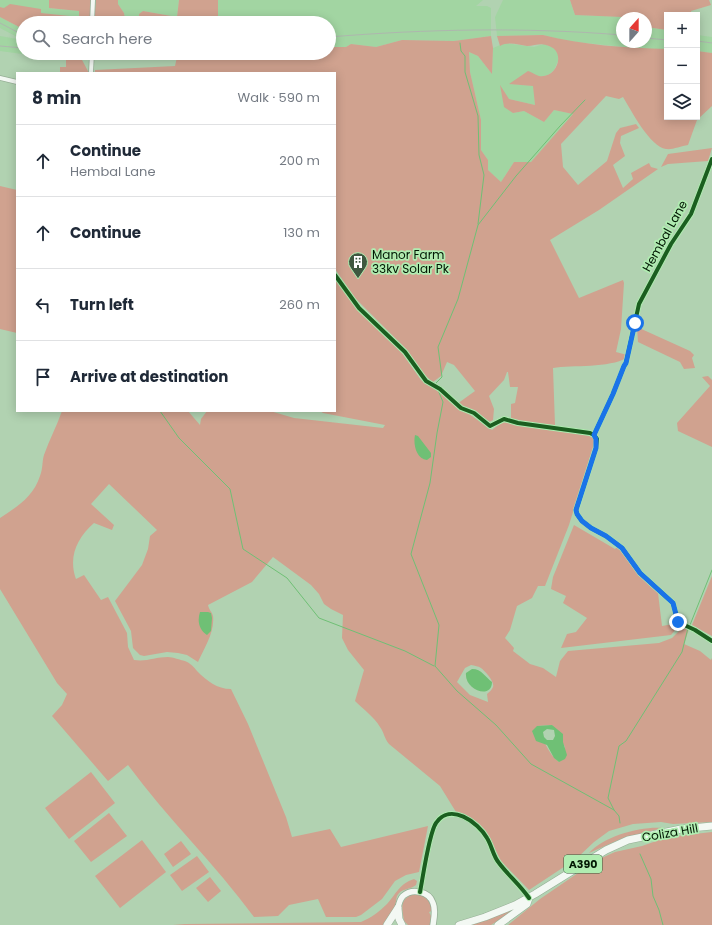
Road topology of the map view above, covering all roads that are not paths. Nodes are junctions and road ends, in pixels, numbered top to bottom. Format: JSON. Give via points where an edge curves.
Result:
{"nodes":[{"id":1,"x":93,"y":0,"type":"edge"},
{"id":2,"x":92,"y":16,"type":"edge"},
{"id":3,"x":92,"y":60,"type":"edge"},
{"id":4,"x":91,"y":72,"type":"edge"},
{"id":5,"x":0,"y":78,"type":"edge"},
{"id":6,"x":16,"y":82,"type":"edge"},
{"id":7,"x":712,"y":159,"type":"edge"},
{"id":8,"x":336,"y":276,"type":"edge"},
{"id":9,"x":594,"y":435,"type":"junction"},
{"id":10,"x":712,"y":641,"type":"edge"},
{"id":11,"x":712,"y":826,"type":"edge"},
{"id":12,"x":420,"y":892,"type":"junction"},
{"id":13,"x":529,"y":898,"type":"junction"},
{"id":14,"x":398,"y":908,"type":"junction"},
{"id":15,"x":387,"y":925,"type":"edge"},
{"id":16,"x":402,"y":925,"type":"edge"},
{"id":17,"x":432,"y":925,"type":"edge"},
{"id":18,"x":459,"y":925,"type":"edge"},
{"id":19,"x":498,"y":925,"type":"edge"}],
"edges":[{"from":1,"to":2,"type":"street"},
{"from":3,"to":4,"type":"street"},
{"from":5,"to":6,"type":"street"},
{"from":7,"to":9,"type":"street","name":"Hembal Lane","via":[[691,214],[671,244],[639,304],[626,363]]},
{"from":8,"to":9,"type":"street","via":[[359,308],[405,352],[426,381],[490,426],[504,419]]},
{"from":9,"to":10,"type":"street","via":[[596,448],[576,510],[577,514],[591,528],[622,548],[640,573],[673,603],[678,622]]},
{"from":11,"to":13,"type":"highway","name":"Coliza Hill","number":"A390","via":[[681,829],[628,840],[606,850]]},
{"from":12,"to":13,"type":"street","via":[[434,827],[442,817],[455,814],[466,817],[485,834],[498,863],[523,888]]},
{"from":12,"to":14,"type":"street","via":[[406,894]]},
{"from":12,"to":17,"type":"street","via":[[432,900]]},
{"from":13,"to":18,"type":"highway","number":"A390","via":[[499,912]]},
{"from":13,"to":19,"type":"highway","via":[[527,904]]},
{"from":14,"to":15,"type":"highway"},
{"from":14,"to":16,"type":"highway"}]}
